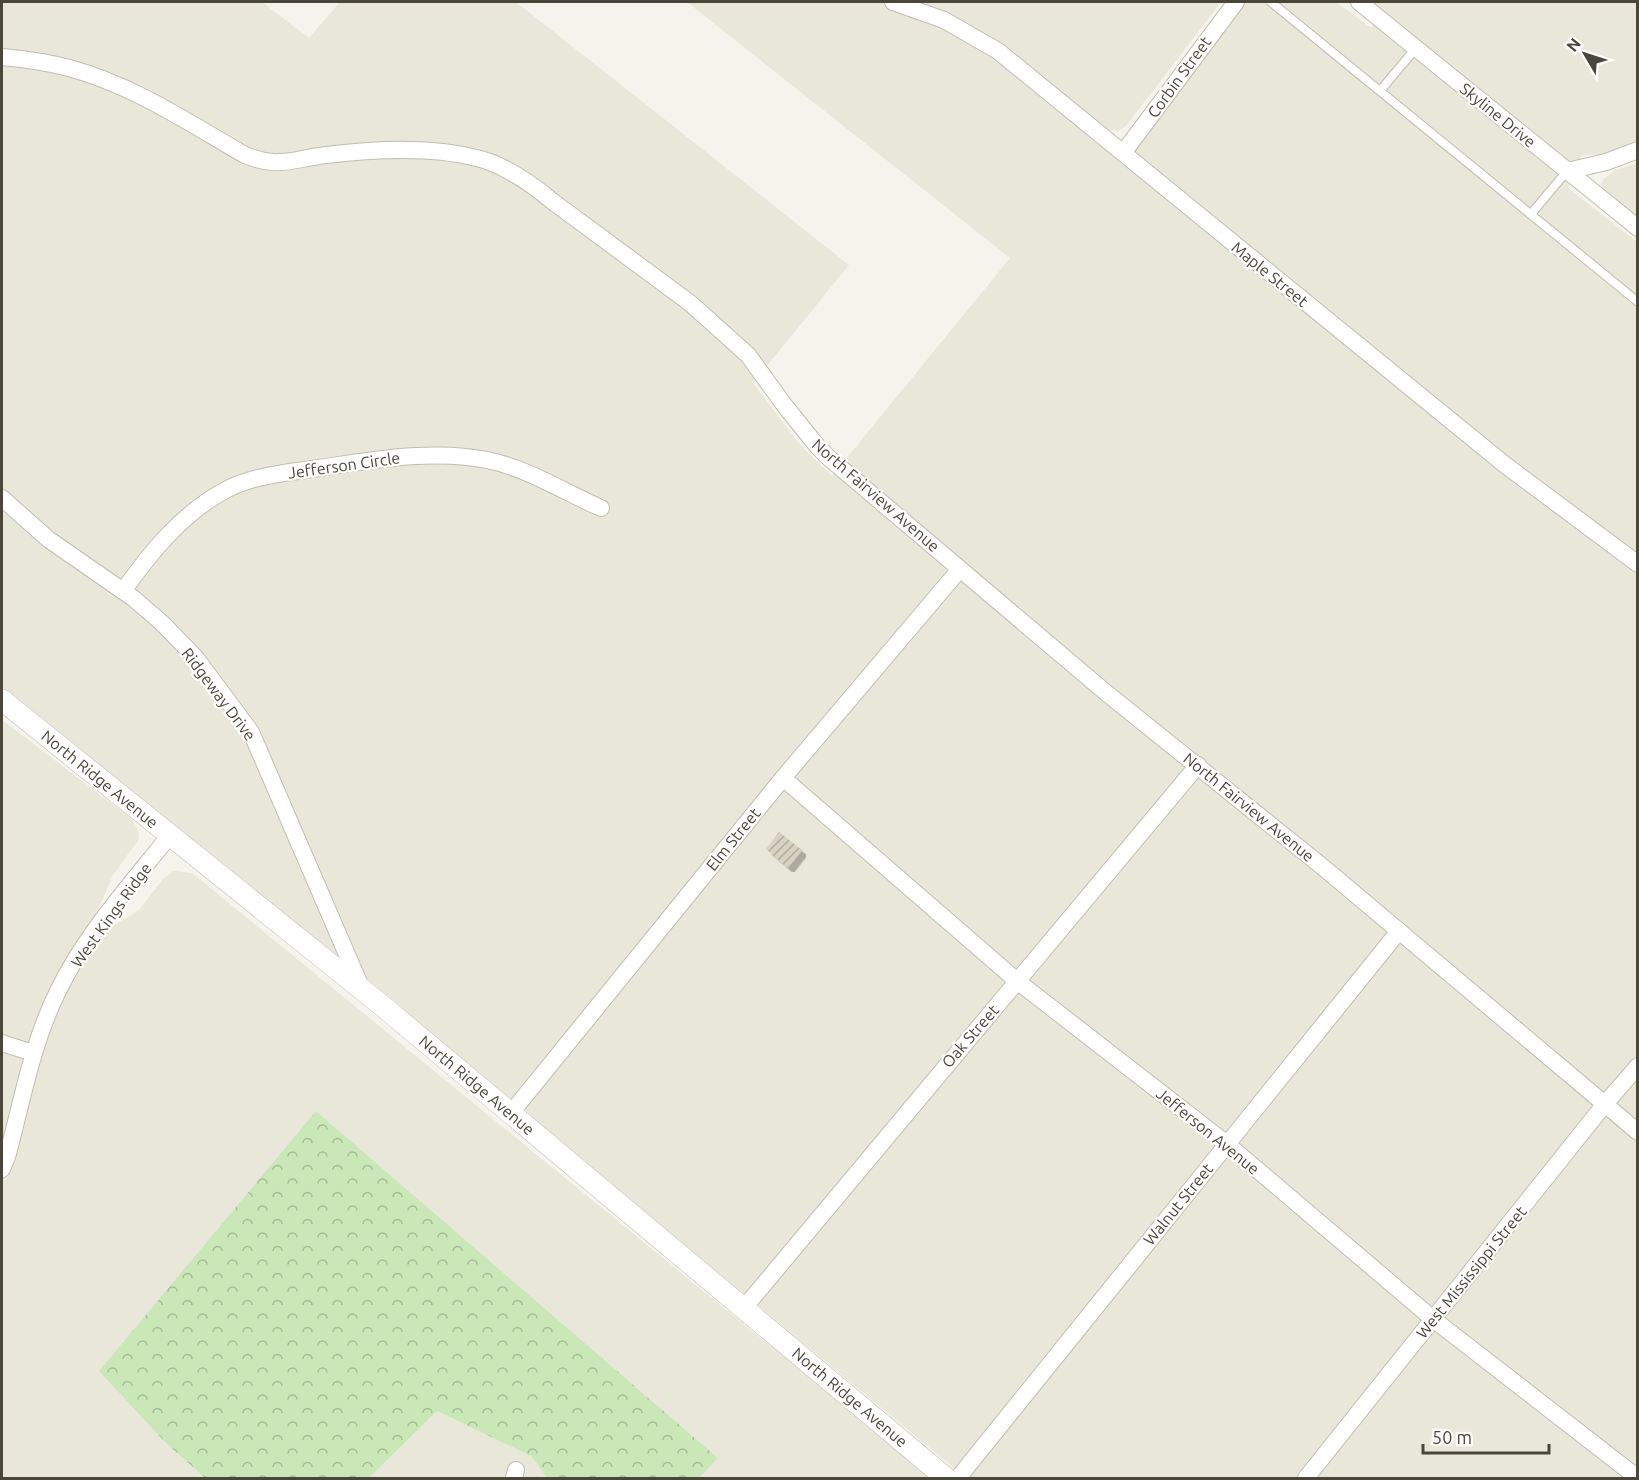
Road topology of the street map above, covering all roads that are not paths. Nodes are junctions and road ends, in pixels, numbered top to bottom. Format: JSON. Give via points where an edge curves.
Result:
{"nodes":[{"id":1,"x":893,"y":2,"type":"edge"},
{"id":2,"x":1236,"y":2,"type":"edge"},
{"id":3,"x":1272,"y":2,"type":"edge"},
{"id":4,"x":1359,"y":2,"type":"edge"},
{"id":5,"x":1416,"y":48,"type":"junction"},
{"id":6,"x":2,"y":57,"type":"edge"},
{"id":7,"x":1380,"y":91,"type":"junction"},
{"id":8,"x":1638,"y":150,"type":"edge"},
{"id":9,"x":1123,"y":153,"type":"junction"},
{"id":10,"x":1567,"y":171,"type":"junction"},
{"id":11,"x":1531,"y":214,"type":"junction"},
{"id":12,"x":1638,"y":228,"type":"edge"},
{"id":13,"x":1638,"y":302,"type":"edge"},
{"id":14,"x":2,"y":498,"type":"edge"},
{"id":15,"x":601,"y":508,"type":"dead end"},
{"id":16,"x":1638,"y":564,"type":"edge"},
{"id":17,"x":960,"y":568,"type":"junction"},
{"id":18,"x":123,"y":591,"type":"junction"},
{"id":19,"x":2,"y":700,"type":"edge"},
{"id":20,"x":1198,"y":765,"type":"junction"},
{"id":21,"x":783,"y":778,"type":"junction"},
{"id":22,"x":170,"y":835,"type":"junction"},
{"id":23,"x":1399,"y":931,"type":"junction"},
{"id":24,"x":1017,"y":981,"type":"junction"},
{"id":25,"x":362,"y":991,"type":"junction"},
{"id":26,"x":2,"y":1043,"type":"edge"},
{"id":27,"x":33,"y":1053,"type":"junction"},
{"id":28,"x":1638,"y":1066,"type":"edge"},
{"id":29,"x":1604,"y":1105,"type":"junction"},
{"id":30,"x":511,"y":1113,"type":"junction"},
{"id":31,"x":1638,"y":1132,"type":"edge"},
{"id":32,"x":1227,"y":1144,"type":"junction"},
{"id":33,"x":2,"y":1169,"type":"edge"},
{"id":34,"x":744,"y":1308,"type":"junction"},
{"id":35,"x":1433,"y":1319,"type":"junction"},
{"id":36,"x":1638,"y":1478,"type":"edge"},
{"id":37,"x":946,"y":1479,"type":"edge"},
{"id":38,"x":958,"y":1479,"type":"edge"},
{"id":39,"x":1306,"y":1479,"type":"edge"}],
"edges":[{"from":1,"to":9,"type":"street","name":"Maple Street","via":[[944,20],[998,51]]},
{"from":2,"to":9,"type":"street","name":"Corbin Street"},
{"from":3,"to":7,"type":"lane"},
{"from":4,"to":5,"type":"street","name":"Skyline Drive"},
{"from":5,"to":7,"type":"lane"},
{"from":5,"to":10,"type":"street","name":"Skyline Drive"},
{"from":6,"to":17,"type":"street","name":"North Fairview Avenue","via":[[69,68],[106,80],[141,95],[245,155],[269,162],[396,150],[466,156],[506,169],[690,303],[748,355],[818,447]]},
{"from":7,"to":11,"type":"lane"},
{"from":8,"to":10,"type":"street"},
{"from":9,"to":16,"type":"street","name":"Maple Street","via":[[1504,464]]},
{"from":10,"to":11,"type":"lane"},
{"from":10,"to":12,"type":"street","name":"Skyline Drive"},
{"from":11,"to":13,"type":"lane"},
{"from":14,"to":18,"type":"street","name":"Ridgeway Drive","via":[[48,539]]},
{"from":15,"to":18,"type":"street","name":"Jefferson Circle","via":[[508,467],[467,457],[399,456],[291,472],[246,480],[211,498],[162,541]]},
{"from":17,"to":20,"type":"street","name":"North Fairview Avenue"},
{"from":17,"to":21,"type":"street","name":"Elm Street"},
{"from":18,"to":25,"type":"street","name":"Ridgeway Drive","via":[[196,658],[251,732]]},
{"from":19,"to":22,"type":"street","name":"North Ridge Avenue"},
{"from":20,"to":23,"type":"street","name":"North Fairview Avenue"},
{"from":20,"to":24,"type":"street","name":"Oak Street"},
{"from":21,"to":24,"type":"street","name":"Jefferson Avenue"},
{"from":21,"to":30,"type":"street","name":"Elm Street"},
{"from":22,"to":25,"type":"street","name":"North Ridge Avenue"},
{"from":22,"to":27,"type":"street","name":"West Kings Ridge","via":[[93,934],[58,991]]},
{"from":23,"to":29,"type":"street","name":"North Fairview Avenue"},
{"from":23,"to":32,"type":"street","name":"Walnut Street"},
{"from":24,"to":32,"type":"street","name":"Jefferson Avenue"},
{"from":24,"to":34,"type":"street","name":"Oak Street"},
{"from":25,"to":30,"type":"street","name":"North Ridge Avenue"},
{"from":26,"to":27,"type":"street"},
{"from":27,"to":33,"type":"street","name":"West Kings Ridge"},
{"from":28,"to":29,"type":"street","name":"West Mississippi Street"},
{"from":29,"to":31,"type":"street","name":"North Fairview Avenue"},
{"from":29,"to":35,"type":"street","name":"West Mississippi Street"},
{"from":30,"to":34,"type":"street","name":"North Ridge Avenue"},
{"from":32,"to":35,"type":"street","name":"Jefferson Avenue"},
{"from":32,"to":38,"type":"street","name":"Walnut Street"},
{"from":34,"to":37,"type":"street","name":"North Ridge Avenue"},
{"from":35,"to":36,"type":"street","name":"Jefferson Avenue"},
{"from":35,"to":39,"type":"street","name":"West Mississippi Street"}]}
